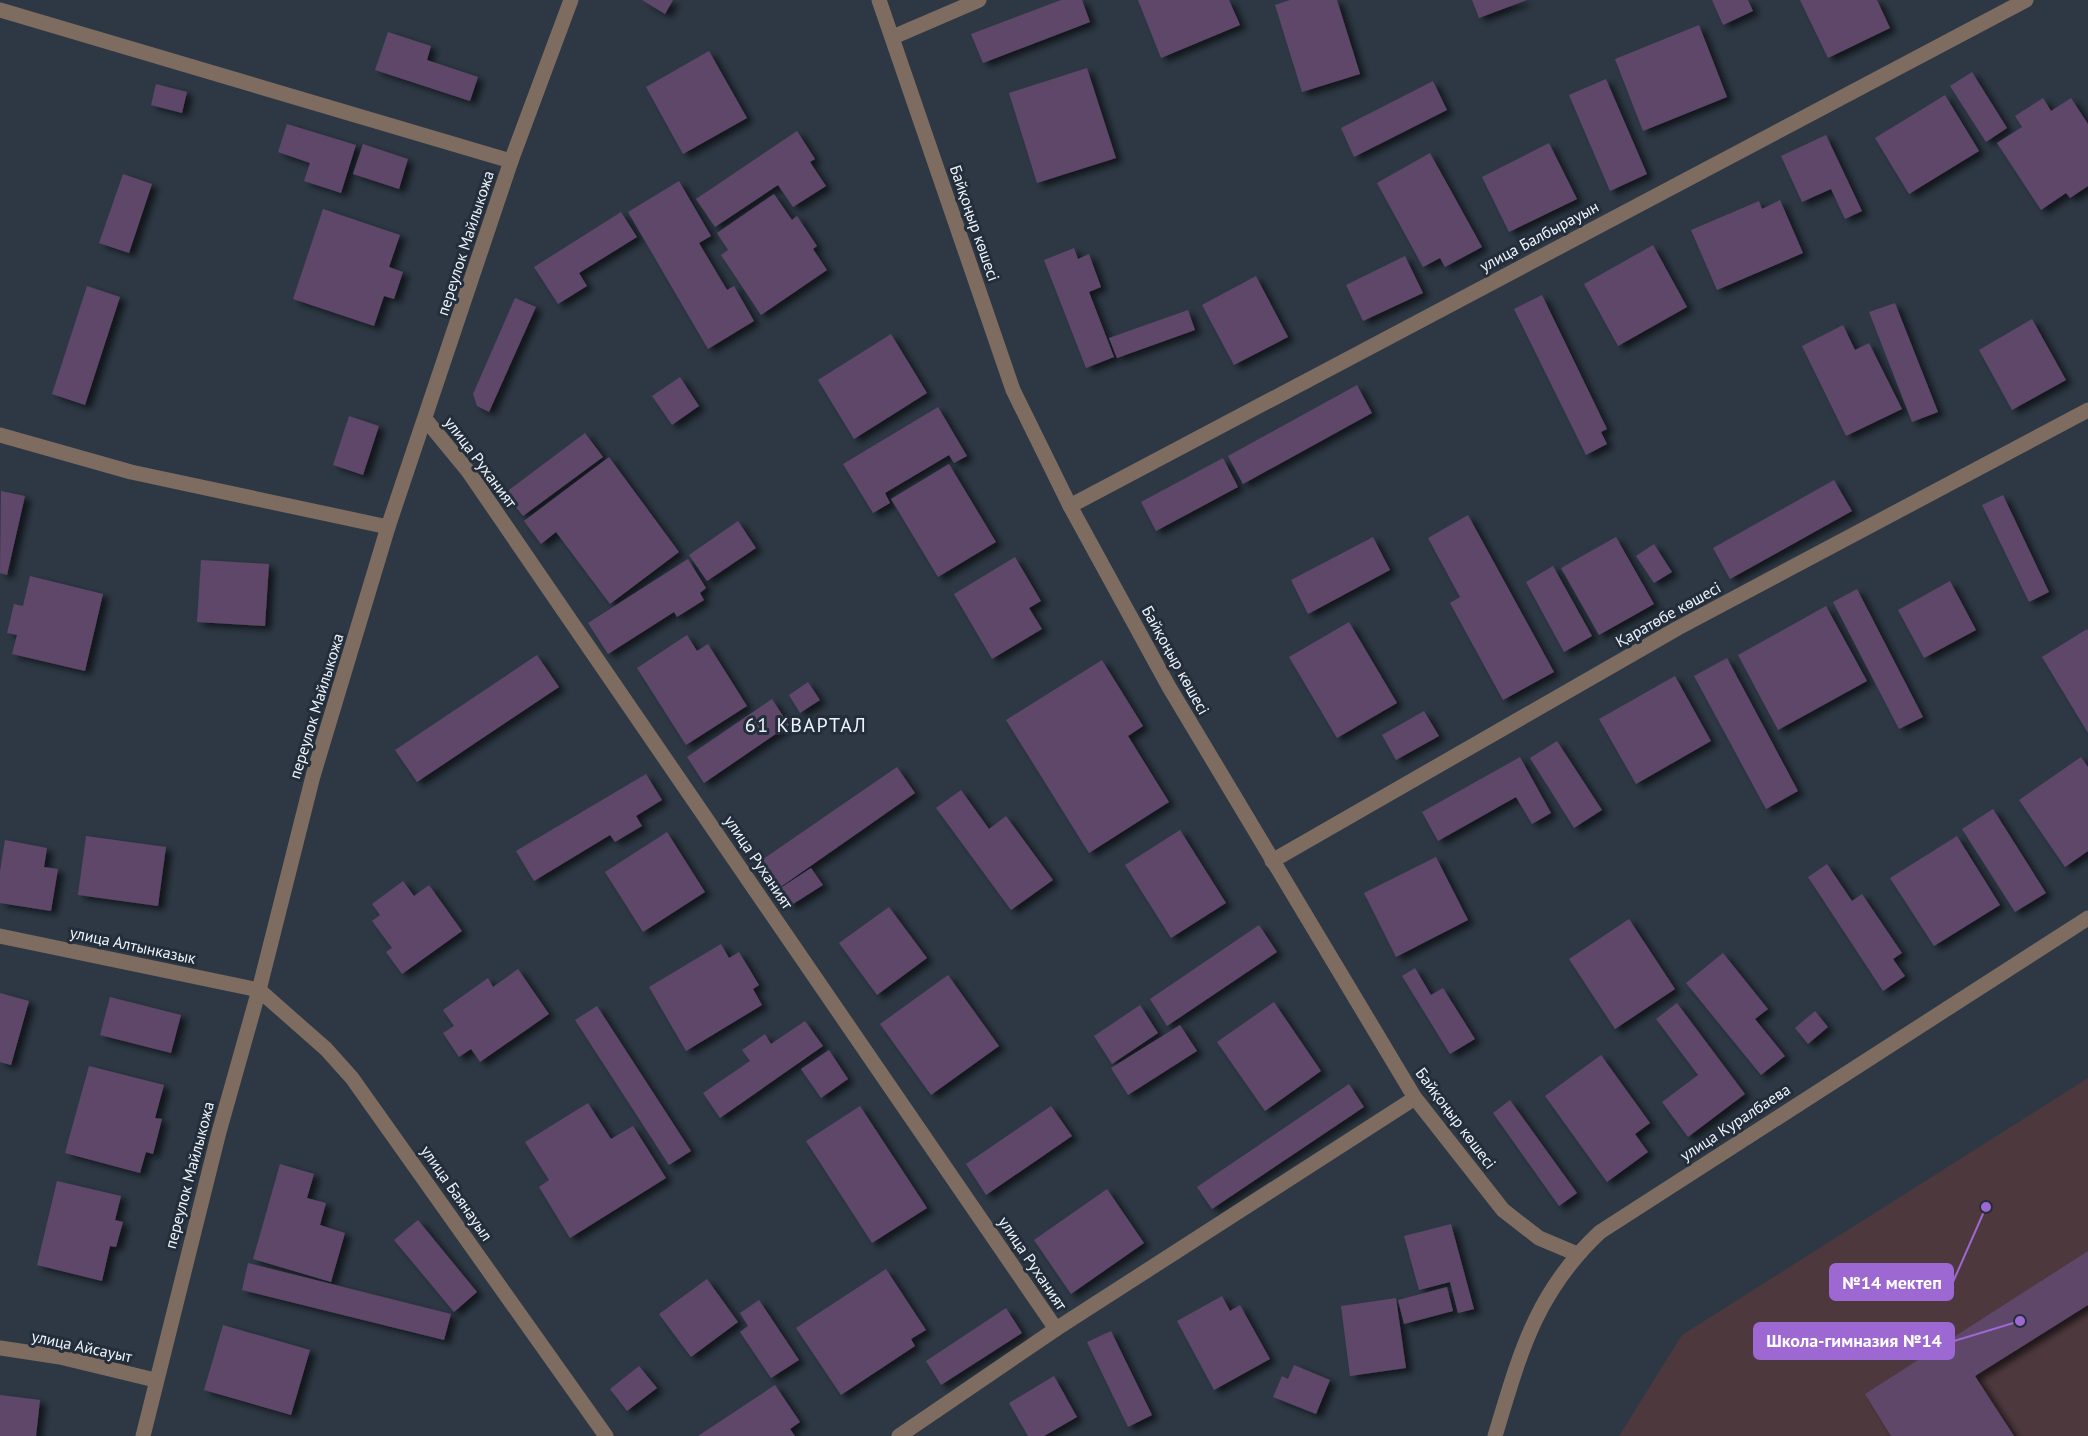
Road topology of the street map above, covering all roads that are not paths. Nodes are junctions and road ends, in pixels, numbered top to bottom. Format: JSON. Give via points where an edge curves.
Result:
{"nodes":[{"id":1,"x":571,"y":0,"type":"edge"},
{"id":2,"x":879,"y":0,"type":"edge"},
{"id":3,"x":979,"y":0,"type":"edge"},
{"id":4,"x":2026,"y":0,"type":"edge"},
{"id":5,"x":0,"y":10,"type":"edge"},
{"id":6,"x":893,"y":37,"type":"junction"},
{"id":7,"x":511,"y":161,"type":"junction"},
{"id":8,"x":2088,"y":410,"type":"edge"},
{"id":9,"x":426,"y":420,"type":"junction"},
{"id":10,"x":0,"y":435,"type":"edge"},
{"id":11,"x":1070,"y":506,"type":"junction"},
{"id":12,"x":388,"y":527,"type":"junction"},
{"id":13,"x":1272,"y":861,"type":"junction"},
{"id":14,"x":2088,"y":918,"type":"edge"},
{"id":15,"x":0,"y":936,"type":"edge"},
{"id":16,"x":259,"y":990,"type":"junction"},
{"id":17,"x":1415,"y":1098,"type":"junction"},
{"id":18,"x":1577,"y":1254,"type":"junction"},
{"id":19,"x":1056,"y":1329,"type":"junction"},
{"id":20,"x":0,"y":1348,"type":"edge"},
{"id":21,"x":155,"y":1380,"type":"junction"},
{"id":22,"x":143,"y":1436,"type":"edge"},
{"id":23,"x":606,"y":1436,"type":"edge"},
{"id":24,"x":899,"y":1436,"type":"edge"},
{"id":25,"x":1495,"y":1436,"type":"edge"}],
"edges":[{"from":1,"to":7,"type":"street","name":"переулок Майлыкожа"},
{"from":2,"to":6,"type":"street","name":"Байқоңыр көшесі"},
{"from":3,"to":6,"type":"street"},
{"from":4,"to":11,"type":"street","name":"улица Балбырауын"},
{"from":5,"to":7,"type":"street"},
{"from":6,"to":11,"type":"street","name":"Байқоңыр көшесі","via":[[1013,390]]},
{"from":7,"to":9,"type":"street","name":"переулок Майлыкожа"},
{"from":8,"to":13,"type":"street","name":"Қаратөбе көшесі","via":[[1678,628]]},
{"from":9,"to":12,"type":"street","name":"переулок Майлыкожа"},
{"from":9,"to":19,"type":"street","name":"улица Руханият","via":[[481,491]]},
{"from":10,"to":12,"type":"street","via":[[131,472]]},
{"from":11,"to":13,"type":"street","name":"Байқоңыр көшесі","via":[[1169,687]]},
{"from":12,"to":16,"type":"street","name":"переулок Майлыкожа","via":[[313,776]]},
{"from":13,"to":17,"type":"street","name":"Байқоңыр көшесі"},
{"from":14,"to":18,"type":"street","name":"улица Куралбаева","via":[[1600,1232]]},
{"from":15,"to":16,"type":"street","name":"улица Алтынказык"},
{"from":16,"to":21,"type":"street","name":"переулок Майлыкожа"},
{"from":16,"to":23,"type":"street","name":"улица Баянауыл","via":[[326,1049],[359,1086]]},
{"from":17,"to":18,"type":"street","name":"Байқоңыр көшесі","via":[[1503,1210],[1539,1238]]},
{"from":17,"to":19,"type":"street"},
{"from":18,"to":25,"type":"street","name":"улица Куралбаева","via":[[1545,1298],[1522,1347]]},
{"from":19,"to":24,"type":"street"},
{"from":20,"to":21,"type":"street","name":"улица Айсауыт","via":[[60,1357]]},
{"from":21,"to":22,"type":"street","name":"переулок Майлыкожа"}]}
